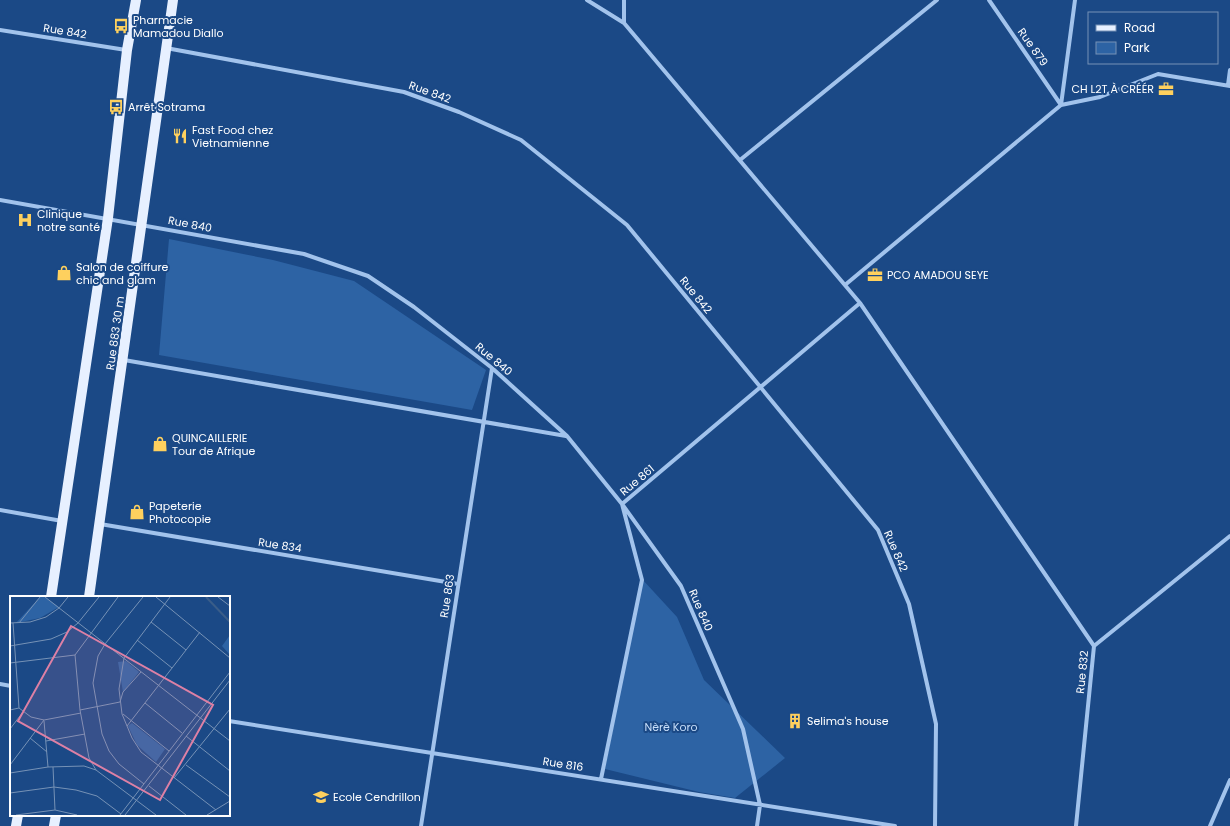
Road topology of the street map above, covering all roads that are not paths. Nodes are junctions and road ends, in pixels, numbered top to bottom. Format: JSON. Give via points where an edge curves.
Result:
{"nodes":[{"id":1,"x":136,"y":0,"type":"edge"},
{"id":2,"x":173,"y":0,"type":"edge"},
{"id":3,"x":587,"y":0,"type":"edge"},
{"id":4,"x":624,"y":0,"type":"edge"},
{"id":5,"x":937,"y":0,"type":"edge"},
{"id":6,"x":989,"y":0,"type":"edge"},
{"id":7,"x":1075,"y":0,"type":"edge"},
{"id":8,"x":624,"y":22,"type":"junction"},
{"id":9,"x":0,"y":30,"type":"edge"},
{"id":10,"x":166,"y":48,"type":"junction"},
{"id":11,"x":127,"y":50,"type":"junction"},
{"id":12,"x":1230,"y":70,"type":"edge"},
{"id":13,"x":1229,"y":85,"type":"edge"},
{"id":14,"x":1061,"y":104,"type":"junction"},
{"id":15,"x":740,"y":160,"type":"junction"},
{"id":16,"x":0,"y":200,"type":"edge"},
{"id":17,"x":108,"y":218,"type":"junction"},
{"id":18,"x":142,"y":224,"type":"junction"},
{"id":19,"x":845,"y":285,"type":"junction"},
{"id":20,"x":860,"y":303,"type":"junction"},
{"id":21,"x":123,"y":360,"type":"junction"},
{"id":22,"x":492,"y":368,"type":"junction"},
{"id":23,"x":760,"y":389,"type":"junction"},
{"id":24,"x":484,"y":421,"type":"junction"},
{"id":25,"x":567,"y":436,"type":"junction"},
{"id":26,"x":622,"y":504,"type":"junction"},
{"id":27,"x":0,"y":510,"type":"edge"},
{"id":28,"x":62,"y":521,"type":"junction"},
{"id":29,"x":100,"y":524,"type":"junction"},
{"id":30,"x":1230,"y":536,"type":"edge"},
{"id":31,"x":458,"y":584,"type":"junction"},
{"id":32,"x":51,"y":596,"type":"edge"},
{"id":33,"x":89,"y":596,"type":"edge"},
{"id":34,"x":1094,"y":646,"type":"junction"},
{"id":35,"x":0,"y":684,"type":"edge"},
{"id":36,"x":10,"y":686,"type":"edge"},
{"id":37,"x":230,"y":721,"type":"edge"},
{"id":38,"x":432,"y":753,"type":"junction"},
{"id":39,"x":601,"y":779,"type":"junction"},
{"id":40,"x":1230,"y":780,"type":"edge"},
{"id":41,"x":760,"y":805,"type":"junction"},
{"id":42,"x":18,"y":816,"type":"edge"},
{"id":43,"x":56,"y":816,"type":"edge"},
{"id":44,"x":16,"y":826,"type":"edge"},
{"id":45,"x":54,"y":826,"type":"edge"},
{"id":46,"x":420,"y":826,"type":"edge"},
{"id":47,"x":757,"y":826,"type":"edge"},
{"id":48,"x":895,"y":826,"type":"edge"},
{"id":49,"x":935,"y":826,"type":"edge"},
{"id":50,"x":1076,"y":826,"type":"edge"},
{"id":51,"x":1210,"y":826,"type":"edge"}],
"edges":[{"from":1,"to":11,"type":"main road"},
{"from":2,"to":10,"type":"main road","name":"Rue 883 30 m"},
{"from":3,"to":8,"type":"street"},
{"from":4,"to":8,"type":"street"},
{"from":5,"to":15,"type":"street"},
{"from":6,"to":14,"type":"street","name":"Rue 879"},
{"from":7,"to":14,"type":"street"},
{"from":8,"to":15,"type":"street"},
{"from":9,"to":11,"type":"street","name":"Rue 842"},
{"from":10,"to":18,"type":"main road","name":"Rue 883 30 m"},
{"from":10,"to":23,"type":"street","name":"Rue 842","via":[[404,92],[459,112],[521,140],[627,224]]},
{"from":11,"to":17,"type":"main road"},
{"from":12,"to":13,"type":"street"},
{"from":13,"to":14,"type":"street","via":[[1158,74],[1100,97]]},
{"from":14,"to":19,"type":"street"},
{"from":15,"to":19,"type":"street"},
{"from":16,"to":17,"type":"street","name":"Rue 840"},
{"from":17,"to":18,"type":"street","name":"Rue 840"},
{"from":17,"to":28,"type":"main road"},
{"from":18,"to":21,"type":"main road","name":"Rue 883 30 m"},
{"from":18,"to":22,"type":"street","name":"Rue 840","via":[[304,254],[368,276],[414,307]]},
{"from":19,"to":20,"type":"street"},
{"from":20,"to":23,"type":"street","name":"Rue 861"},
{"from":20,"to":34,"type":"street"},
{"from":21,"to":24,"type":"street"},
{"from":21,"to":29,"type":"main road","name":"Rue 883 30 m"},
{"from":22,"to":24,"type":"street","name":"Rue 863"},
{"from":22,"to":25,"type":"street","name":"Rue 840"},
{"from":23,"to":26,"type":"street","name":"Rue 861"},
{"from":23,"to":49,"type":"street","name":"Rue 842","via":[[878,530],[909,604],[936,724]]},
{"from":24,"to":25,"type":"street"},
{"from":24,"to":31,"type":"street","name":"Rue 863"},
{"from":25,"to":26,"type":"street","name":"Rue 840"},
{"from":26,"to":39,"type":"street","name":"Rue 861","via":[[642,580]]},
{"from":26,"to":41,"type":"street","name":"Rue 840","via":[[681,586],[743,730]]},
{"from":27,"to":28,"type":"street"},
{"from":28,"to":32,"type":"main road"},
{"from":29,"to":31,"type":"street","name":"Rue 834"},
{"from":29,"to":33,"type":"main road","name":"Rue 883 30 m"},
{"from":30,"to":34,"type":"street","name":"Rue 832"},
{"from":31,"to":38,"type":"street","name":"Rue 863"},
{"from":34,"to":50,"type":"street","name":"Rue 832"},
{"from":35,"to":36,"type":"street"},
{"from":37,"to":38,"type":"street","name":"Rue 816"},
{"from":38,"to":39,"type":"street","name":"Rue 816"},
{"from":38,"to":46,"type":"street","name":"Rue 863"},
{"from":39,"to":41,"type":"street","name":"Rue 816"},
{"from":40,"to":51,"type":"street"},
{"from":41,"to":47,"type":"street"},
{"from":41,"to":48,"type":"street","name":"Rue 816"},
{"from":42,"to":44,"type":"main road"},
{"from":43,"to":45,"type":"main road"}]}
